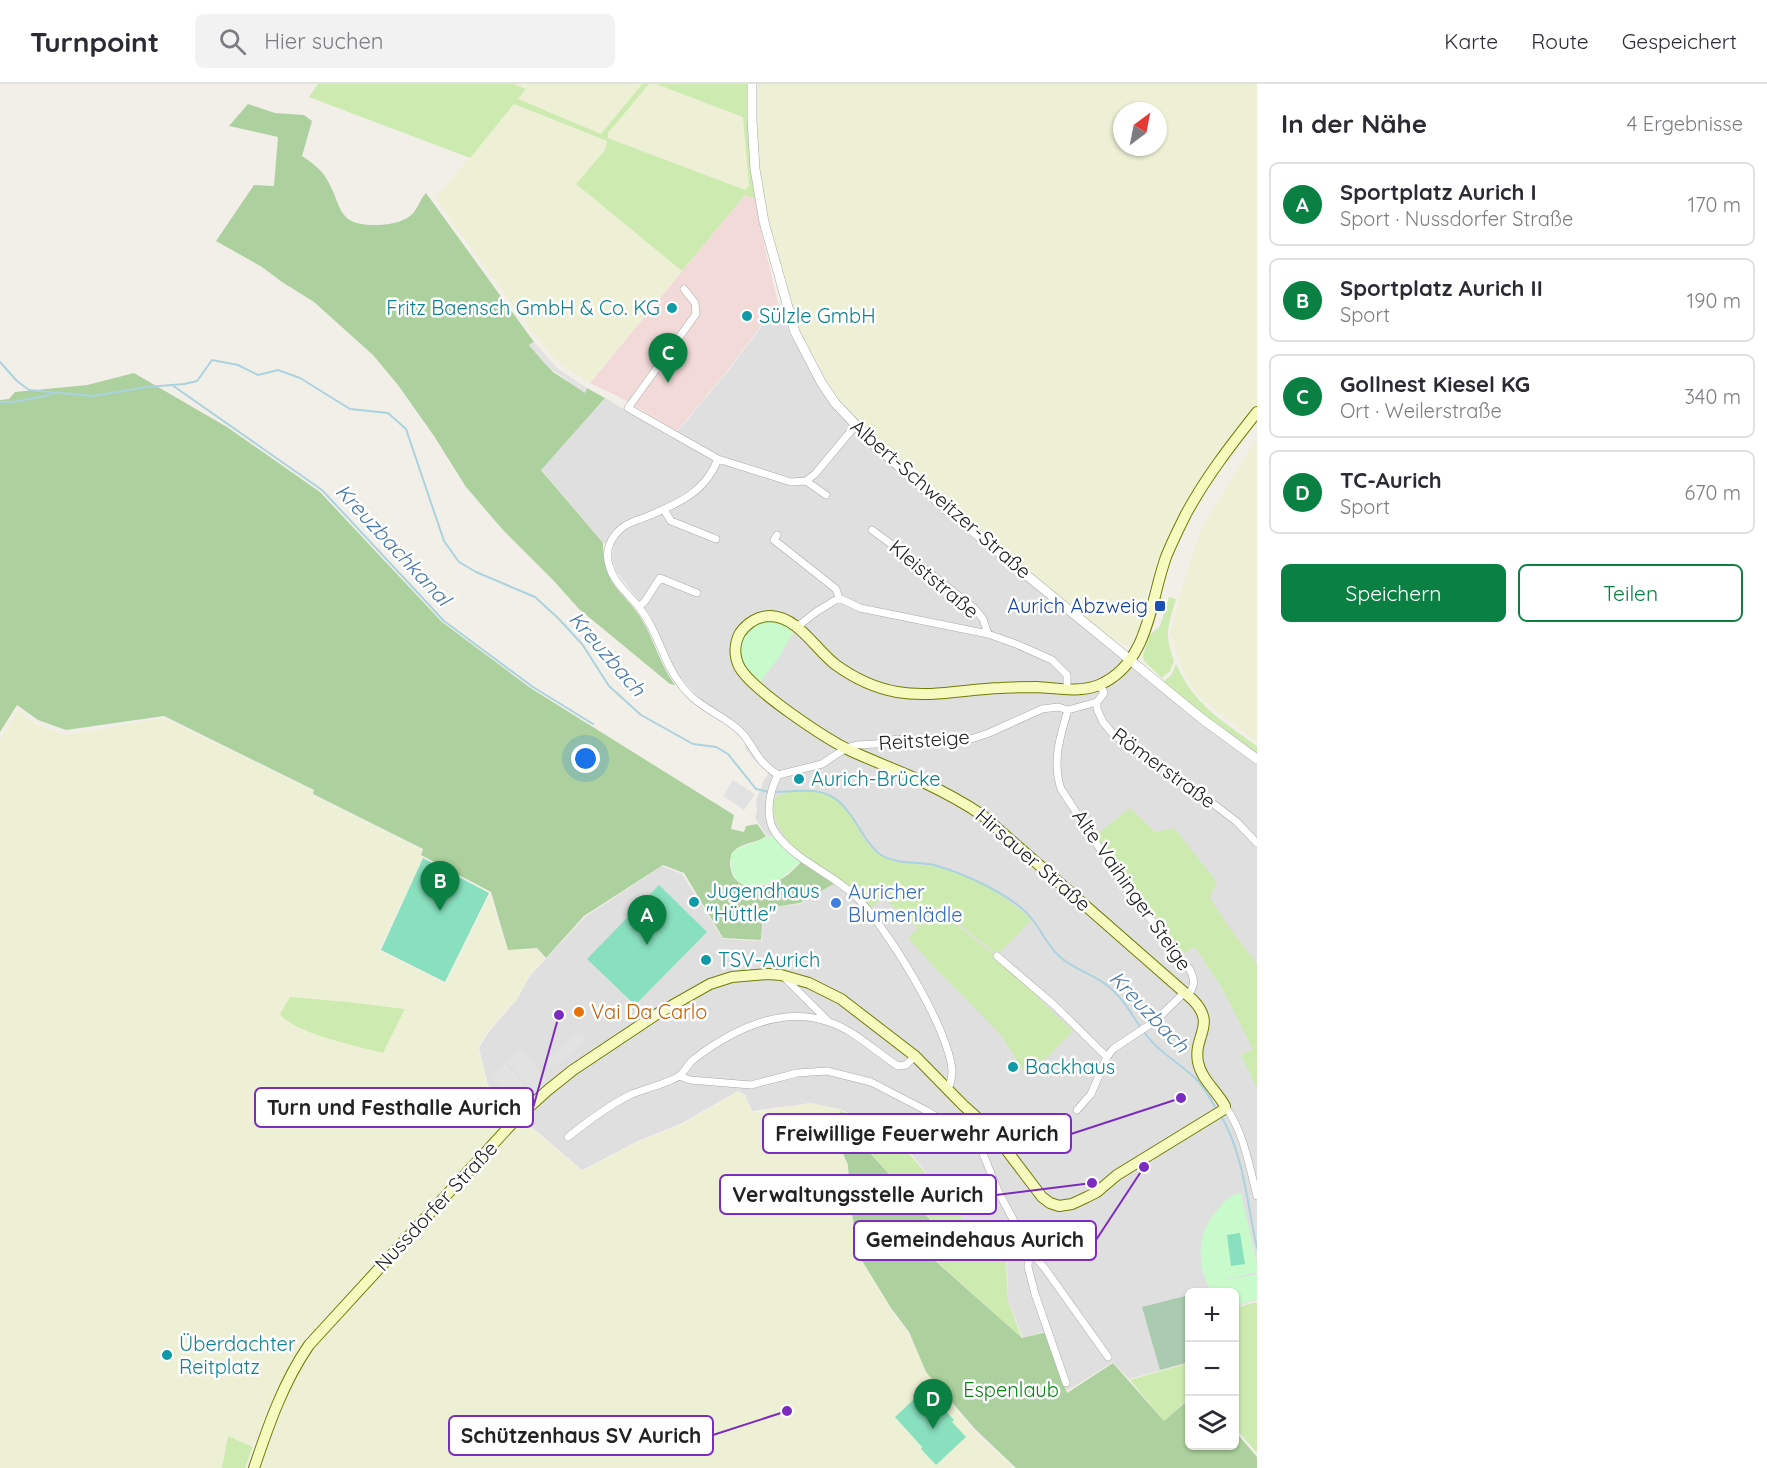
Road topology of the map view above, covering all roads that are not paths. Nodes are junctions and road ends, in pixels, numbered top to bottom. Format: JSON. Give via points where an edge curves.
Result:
{"nodes":[{"id":1,"x":752,"y":84,"type":"edge"},
{"id":2,"x":684,"y":289,"type":"dead end"},
{"id":3,"x":1257,"y":412,"type":"edge"},
{"id":4,"x":855,"y":426,"type":"junction"},
{"id":5,"x":718,"y":459,"type":"junction"},
{"id":6,"x":806,"y":481,"type":"junction"},
{"id":7,"x":826,"y":495,"type":"dead end"},
{"id":8,"x":664,"y":510,"type":"junction"},
{"id":9,"x":872,"y":530,"type":"dead end"},
{"id":10,"x":777,"y":535,"type":"dead end"},
{"id":11,"x":716,"y":539,"type":"dead end"},
{"id":12,"x":697,"y":593,"type":"dead end"},
{"id":13,"x":839,"y":598,"type":"junction"},
{"id":14,"x":639,"y":607,"type":"junction"},
{"id":15,"x":797,"y":627,"type":"junction"},
{"id":16,"x":988,"y":634,"type":"junction"},
{"id":17,"x":1130,"y":659,"type":"junction"},
{"id":18,"x":1100,"y":684,"type":"junction"},
{"id":19,"x":1067,"y":690,"type":"junction"},
{"id":20,"x":1097,"y":702,"type":"junction"},
{"id":21,"x":1068,"y":710,"type":"junction"},
{"id":22,"x":846,"y":748,"type":"junction"},
{"id":23,"x":1257,"y":759,"type":"edge"},
{"id":24,"x":777,"y":778,"type":"junction"},
{"id":25,"x":1257,"y":843,"type":"edge"},
{"id":26,"x":998,"y":956,"type":"dead end"},
{"id":27,"x":781,"y":975,"type":"junction"},
{"id":28,"x":1186,"y":993,"type":"junction"},
{"id":29,"x":829,"y":1022,"type":"junction"},
{"id":30,"x":915,"y":1056,"type":"junction"},
{"id":31,"x":1107,"y":1057,"type":"junction"},
{"id":32,"x":679,"y":1076,"type":"junction"},
{"id":33,"x":948,"y":1090,"type":"junction"},
{"id":34,"x":1077,"y":1110,"type":"dead end"},
{"id":35,"x":1221,"y":1110,"type":"junction"},
{"id":36,"x":979,"y":1126,"type":"junction"},
{"id":37,"x":568,"y":1137,"type":"dead end"},
{"id":38,"x":1257,"y":1196,"type":"edge"},
{"id":39,"x":1029,"y":1249,"type":"junction"},
{"id":40,"x":1108,"y":1357,"type":"dead end"},
{"id":41,"x":1066,"y":1383,"type":"dead end"},
{"id":42,"x":254,"y":1468,"type":"edge"}],
"edges":[{"from":1,"to":4,"type":"street","name":"Albert-Schweitzer-Straße","via":[[755,169],[786,307],[821,382]]},
{"from":2,"to":5,"type":"street","via":[[695,303],[696,314],[628,408]]},
{"from":3,"to":17,"type":"main road","name":"Hirsauer Straße","via":[[1206,478],[1186,514],[1166,557],[1143,636]]},
{"from":4,"to":6,"type":"street"},
{"from":4,"to":17,"type":"street","name":"Albert-Schweitzer-Straße","via":[[947,510]]},
{"from":5,"to":6,"type":"street","via":[[781,480]]},
{"from":5,"to":8,"type":"street","via":[[710,477],[695,493]]},
{"from":6,"to":7,"type":"street"},
{"from":8,"to":11,"type":"street","via":[[671,521]]},
{"from":8,"to":14,"type":"street","via":[[624,526],[608,551],[612,573]]},
{"from":9,"to":16,"type":"street","name":"Kleiststraße","via":[[974,608]]},
{"from":10,"to":13,"type":"street","via":[[774,540],[836,590]]},
{"from":12,"to":14,"type":"street","via":[[660,578]]},
{"from":13,"to":15,"type":"street"},
{"from":13,"to":16,"type":"street","via":[[860,608]]},
{"from":14,"to":24,"type":"street","via":[[670,670],[689,694],[742,733],[759,760]]},
{"from":15,"to":19,"type":"main road","name":"Hirsauer Straße","via":[[844,670],[893,691],[928,694],[995,688]]},
{"from":15,"to":22,"type":"main road","name":"Hirsauer Straße","via":[[778,617],[755,620],[737,638],[737,659],[754,684]]},
{"from":16,"to":19,"type":"street","via":[[1052,660],[1067,675]]},
{"from":17,"to":18,"type":"main road","name":"Hirsauer Straße","via":[[1117,674]]},
{"from":17,"to":23,"type":"street","name":"Albert-Schweitzer-Straße"},
{"from":18,"to":19,"type":"main road","name":"Hirsauer Straße"},
{"from":18,"to":20,"type":"street","via":[[1104,693]]},
{"from":20,"to":21,"type":"street"},
{"from":20,"to":25,"type":"street","name":"Römerstraße","via":[[1097,710],[1113,734],[1185,782],[1237,822]]},
{"from":21,"to":22,"type":"street","name":"Reitsteige","via":[[1058,706],[1042,709],[971,739],[897,739]]},
{"from":21,"to":28,"type":"street","name":"Alte Vaihinger Steige","via":[[1058,751],[1061,789],[1121,881],[1190,970],[1194,983]]},
{"from":22,"to":24,"type":"street","via":[[822,764]]},
{"from":22,"to":28,"type":"main road","name":"Hirsauer Straße","via":[[938,789],[982,814]]},
{"from":24,"to":33,"type":"street","via":[[768,809],[776,834],[860,901],[911,972],[949,1055],[952,1072]]},
{"from":26,"to":31,"type":"street"},
{"from":27,"to":29,"type":"street"},
{"from":27,"to":30,"type":"main road","name":"Nussdorfer Straße","via":[[841,999]]},
{"from":27,"to":42,"type":"main road","name":"Nussdorfer Straße","via":[[732,977],[710,984],[573,1070],[518,1117],[309,1345],[284,1386]]},
{"from":28,"to":31,"type":"street"},
{"from":28,"to":35,"type":"main road","name":"Hirsauer Straße","via":[[1201,1009],[1205,1020],[1198,1063]]},
{"from":29,"to":30,"type":"street","via":[[898,1066],[906,1065]]},
{"from":29,"to":32,"type":"street","via":[[787,1015],[764,1021],[716,1044]]},
{"from":30,"to":33,"type":"main road","name":"Nussdorfer Straße"},
{"from":31,"to":34,"type":"street","via":[[1091,1094]]},
{"from":32,"to":36,"type":"street","via":[[751,1084],[797,1073],[827,1071],[871,1082],[952,1127]]},
{"from":32,"to":37,"type":"street","via":[[631,1095]]},
{"from":33,"to":36,"type":"main road","name":"Nussdorfer Straße"},
{"from":35,"to":36,"type":"main road","name":"Nussdorfer Straße","via":[[1117,1175],[1097,1192],[1059,1206],[1042,1197],[999,1140]]},
{"from":35,"to":38,"type":"street","via":[[1236,1122]]},
{"from":36,"to":39,"type":"street","via":[[979,1144]]},
{"from":39,"to":40,"type":"street"},
{"from":39,"to":41,"type":"street","via":[[1028,1267],[1035,1294]]}]}
